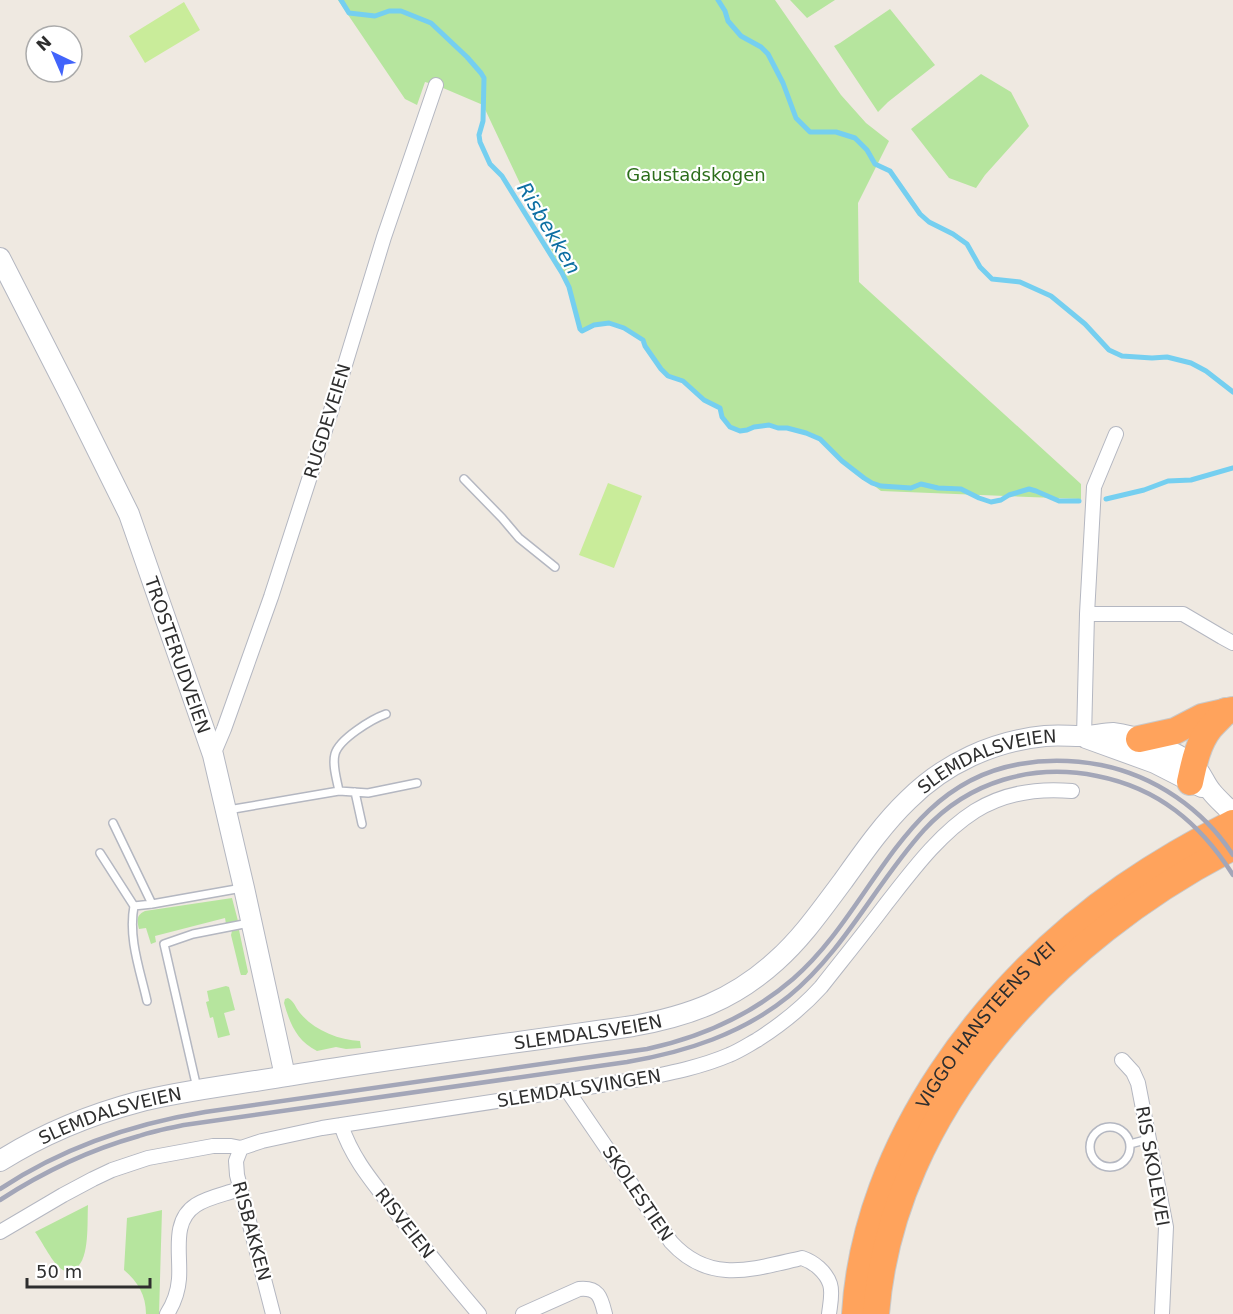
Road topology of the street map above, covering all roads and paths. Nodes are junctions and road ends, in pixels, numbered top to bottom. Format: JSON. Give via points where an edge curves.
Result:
{"nodes":[{"id":1,"x":436,"y":85,"type":"dead end"},
{"id":2,"x":0,"y":258,"type":"edge"},
{"id":3,"x":1116,"y":434,"type":"dead end"},
{"id":4,"x":464,"y":479,"type":"dead end"},
{"id":5,"x":555,"y":567,"type":"dead end"},
{"id":6,"x":1088,"y":614,"type":"junction"},
{"id":7,"x":1233,"y":643,"type":"edge"},
{"id":8,"x":1230,"y":710,"type":"edge"},
{"id":9,"x":386,"y":714,"type":"dead end"},
{"id":10,"x":1084,"y":736,"type":"junction"},
{"id":11,"x":1139,"y":739,"type":"junction"},
{"id":12,"x":213,"y":755,"type":"junction"},
{"id":13,"x":417,"y":783,"type":"dead end"},
{"id":14,"x":1072,"y":790,"type":"dead end"},
{"id":15,"x":339,"y":791,"type":"junction"},
{"id":16,"x":355,"y":792,"type":"junction"},
{"id":17,"x":1214,"y":796,"type":"edge"},
{"id":18,"x":226,"y":810,"type":"junction"},
{"id":19,"x":113,"y":823,"type":"dead end"},
{"id":20,"x":362,"y":824,"type":"dead end"},
{"id":21,"x":1233,"y":847,"type":"edge"},
{"id":22,"x":100,"y":853,"type":"dead end"},
{"id":23,"x":244,"y":888,"type":"junction"},
{"id":24,"x":152,"y":904,"type":"junction"},
{"id":25,"x":134,"y":906,"type":"junction"},
{"id":26,"x":251,"y":922,"type":"junction"},
{"id":27,"x":147,"y":1001,"type":"dead end"},
{"id":28,"x":1122,"y":1060,"type":"dead end"},
{"id":29,"x":285,"y":1076,"type":"junction"},
{"id":30,"x":567,"y":1090,"type":"junction"},
{"id":31,"x":197,"y":1091,"type":"junction"},
{"id":32,"x":341,"y":1125,"type":"junction"},
{"id":33,"x":1149,"y":1139,"type":"junction"},
{"id":34,"x":1130,"y":1144,"type":"junction"},
{"id":35,"x":241,"y":1148,"type":"junction"},
{"id":36,"x":0,"y":1161,"type":"edge"},
{"id":37,"x":240,"y":1189,"type":"junction"},
{"id":38,"x":0,"y":1232,"type":"edge"},
{"id":39,"x":167,"y":1314,"type":"edge"},
{"id":40,"x":273,"y":1314,"type":"edge"},
{"id":41,"x":479,"y":1314,"type":"edge"},
{"id":42,"x":523,"y":1314,"type":"edge"},
{"id":43,"x":605,"y":1314,"type":"edge"},
{"id":44,"x":829,"y":1314,"type":"edge"},
{"id":45,"x":855,"y":1314,"type":"edge"},
{"id":46,"x":876,"y":1314,"type":"edge"},
{"id":47,"x":1162,"y":1314,"type":"edge"}],
"edges":[{"from":1,"to":12,"type":"street","name":"RUGDEVEIEN","via":[[271,597]]},
{"from":2,"to":12,"type":"main road","name":"TROSTERUDVEIEN","via":[[129,514]]},
{"from":3,"to":6,"type":"street","name":"SLEMDALSVEIEN","via":[[1095,488]]},
{"from":4,"to":5,"type":"lane","via":[[519,538]]},
{"from":6,"to":7,"type":"street","via":[[1183,614]]},
{"from":6,"to":10,"type":"street","name":"SLEMDALSVEIEN"},
{"from":8,"to":11,"type":"highway","via":[[1202,717],[1175,731]]},
{"from":8,"to":17,"type":"highway","via":[[1210,729],[1198,751]]},
{"from":9,"to":15,"type":"lane","via":[[359,729],[337,749]]},
{"from":10,"to":11,"type":"main road","name":"SLEMDALSVEIEN","via":[[1113,733]]},
{"from":10,"to":17,"type":"main road","name":"SLEMDALSVEIEN","via":[[1173,771]]},
{"from":10,"to":29,"type":"main road","name":"SLEMDALSVEIEN","via":[[1008,742],[965,758],[935,777],[897,811],[782,955],[734,992],[692,1012],[633,1026]]},
{"from":11,"to":17,"type":"main road","name":"SLEMDALSVEIEN","via":[[1161,747]]},
{"from":12,"to":18,"type":"main road","name":"TROSTERUDVEIEN"},
{"from":13,"to":16,"type":"lane"},
{"from":14,"to":30,"type":"street","name":"SLEMDALSVINGEN","via":[[1015,794],[963,819],[923,859],[807,1003],[747,1046],[688,1069]]},
{"from":15,"to":16,"type":"lane"},
{"from":15,"to":18,"type":"lane"},
{"from":16,"to":20,"type":"lane"},
{"from":17,"to":45,"type":"highway","name":"VIGGO HANSTEENS VEI","via":[[1180,850],[1095,908],[1043,954],[968,1036],[933,1084],[912,1120],[874,1209],[861,1263]]},
{"from":18,"to":23,"type":"main road","name":"TROSTERUDVEIEN"},
{"from":19,"to":24,"type":"lane"},
{"from":21,"to":46,"type":"highway","name":"VIGGO HANSTEENS VEI","via":[[1160,889],[1107,926],[1032,995],[990,1043],[951,1096],[906,1185],[889,1236]]},
{"from":22,"to":25,"type":"lane"},
{"from":23,"to":24,"type":"lane"},
{"from":23,"to":26,"type":"main road","name":"TROSTERUDVEIEN"},
{"from":24,"to":25,"type":"lane"},
{"from":25,"to":27,"type":"lane","via":[[132,935]]},
{"from":26,"to":29,"type":"main road","name":"TROSTERUDVEIEN"},
{"from":26,"to":31,"type":"lane","via":[[164,944]]},
{"from":28,"to":33,"type":"street","name":"RIS SKOLEVEI","via":[[1138,1083]]},
{"from":29,"to":31,"type":"main road","name":"SLEMDALSVEIEN"},
{"from":30,"to":32,"type":"street","name":"SLEMDALSVINGEN"},
{"from":30,"to":44,"type":"street","name":"SKOLESTIEN","via":[[678,1250],[694,1262],[728,1270],[807,1259],[830,1284]]},
{"from":31,"to":36,"type":"main road","name":"SLEMDALSVEIEN","via":[[94,1116],[50,1133]]},
{"from":32,"to":35,"type":"street","name":"SLEMDALSVINGEN"},
{"from":32,"to":41,"type":"street","name":"RISVEIEN","via":[[363,1169]]},
{"from":33,"to":34,"type":"lane"},
{"from":33,"to":47,"type":"street","name":"RIS SKOLEVEI","via":[[1166,1227]]},
{"from":34,"to":34,"type":"lane","via":[[1119,1129],[1100,1128],[1091,1138],[1090,1151],[1103,1166],[1116,1166],[1127,1157]]},
{"from":35,"to":37,"type":"street","name":"RISBAKKEN","via":[[236,1161]]},
{"from":35,"to":38,"type":"street","name":"SLEMDALSVINGEN","via":[[213,1146],[129,1164],[73,1190]]},
{"from":37,"to":39,"type":"street","via":[[200,1202],[184,1217],[179,1233],[176,1299]]},
{"from":37,"to":40,"type":"street","name":"RISBAKKEN"},
{"from":42,"to":43,"type":"street","via":[[586,1288],[601,1298]]}]}
